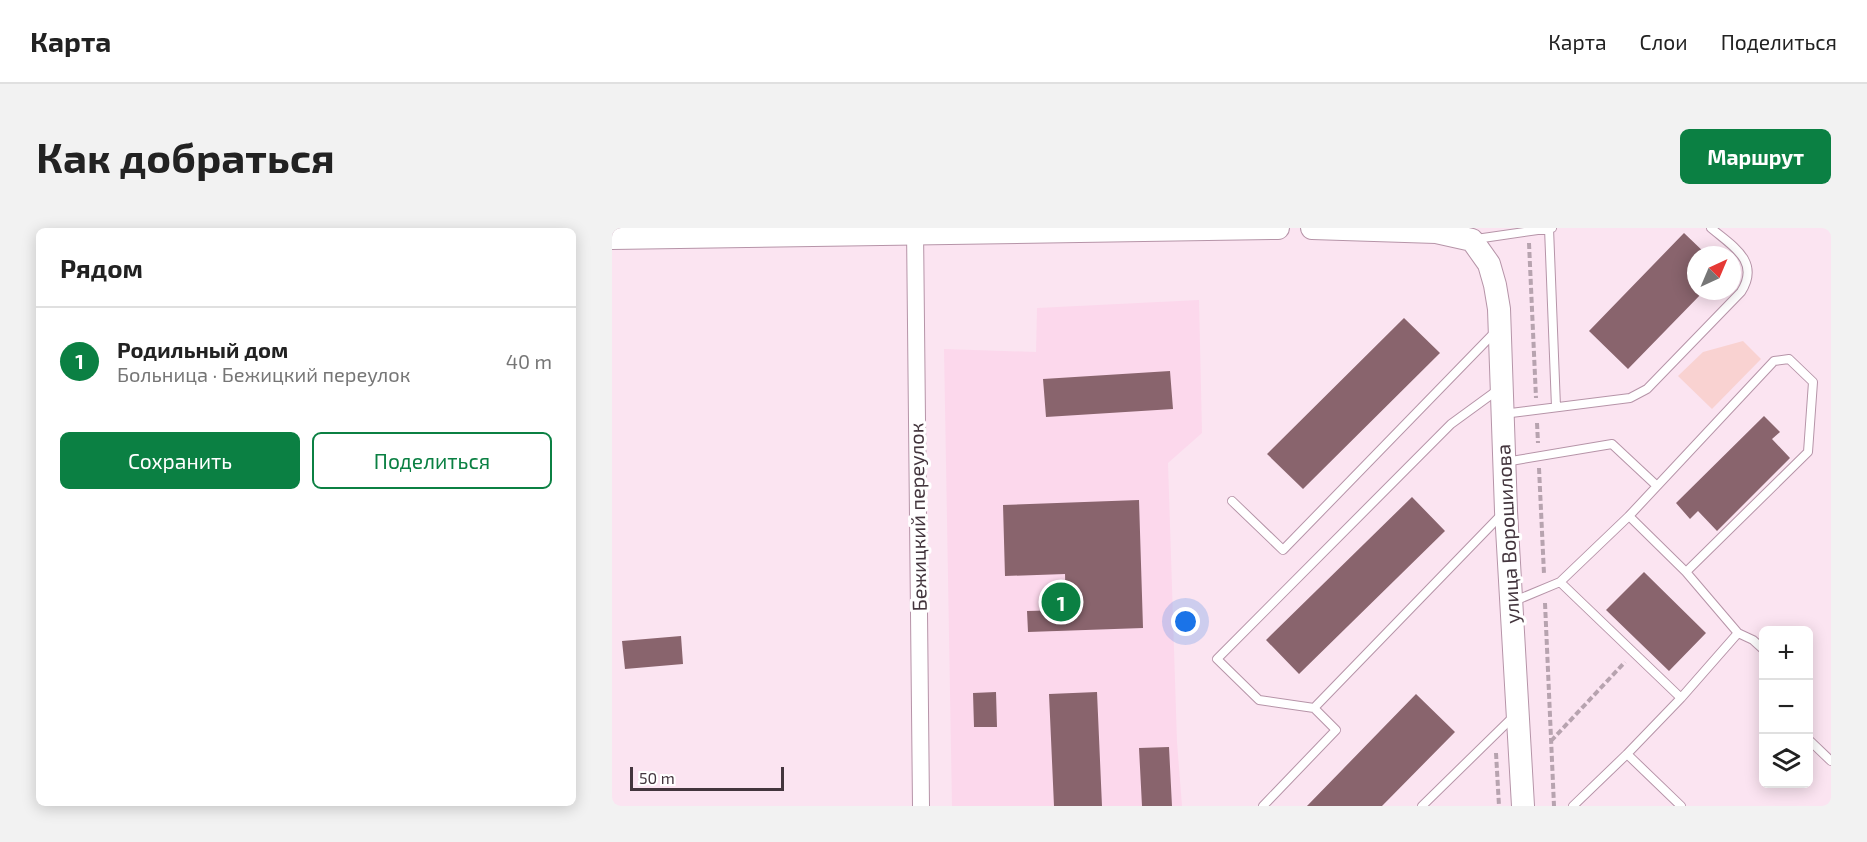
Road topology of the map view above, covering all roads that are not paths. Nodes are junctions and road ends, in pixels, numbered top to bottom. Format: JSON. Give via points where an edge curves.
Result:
{"nodes":[{"id":1,"x":1278,"y":228,"type":"edge"},
{"id":2,"x":1312,"y":228,"type":"edge"},
{"id":3,"x":1551,"y":228,"type":"edge"},
{"id":4,"x":1710,"y":228,"type":"edge"},
{"id":5,"x":915,"y":231,"type":"edge"},
{"id":6,"x":612,"y":238,"type":"edge"},
{"id":7,"x":1472,"y":240,"type":"junction"},
{"id":8,"x":1499,"y":328,"type":"junction"},
{"id":9,"x":1501,"y":386,"type":"junction"},
{"id":10,"x":1556,"y":408,"type":"junction"},
{"id":11,"x":1503,"y":414,"type":"junction"},
{"id":12,"x":1504,"y":463,"type":"junction"},
{"id":13,"x":1657,"y":486,"type":"junction"},
{"id":14,"x":1232,"y":501,"type":"dead end"},
{"id":15,"x":1506,"y":511,"type":"junction"},
{"id":16,"x":1629,"y":516,"type":"junction"},
{"id":17,"x":1686,"y":572,"type":"junction"},
{"id":18,"x":1560,"y":582,"type":"junction"},
{"id":19,"x":1511,"y":602,"type":"junction"},
{"id":20,"x":1738,"y":633,"type":"junction"},
{"id":21,"x":1759,"y":645,"type":"edge"},
{"id":22,"x":1681,"y":698,"type":"junction"},
{"id":23,"x":1314,"y":708,"type":"junction"},
{"id":24,"x":1518,"y":712,"type":"junction"},
{"id":25,"x":1813,"y":743,"type":"edge"},
{"id":26,"x":1627,"y":754,"type":"junction"},
{"id":27,"x":1831,"y":761,"type":"edge"},
{"id":28,"x":921,"y":806,"type":"edge"},
{"id":29,"x":1263,"y":806,"type":"edge"},
{"id":30,"x":1422,"y":806,"type":"edge"},
{"id":31,"x":1523,"y":806,"type":"edge"},
{"id":32,"x":1573,"y":806,"type":"edge"},
{"id":33,"x":1681,"y":806,"type":"edge"}],
"edges":[{"from":1,"to":5,"type":"street"},
{"from":2,"to":7,"type":"street","via":[[1436,232]]},
{"from":3,"to":7,"type":"lane"},
{"from":3,"to":10,"type":"lane"},
{"from":4,"to":10,"type":"lane","via":[[1748,263],[1747,283],[1741,292],[1647,389],[1630,398]]},
{"from":5,"to":6,"type":"street"},
{"from":5,"to":28,"type":"street","name":"Бежицкий переулок"},
{"from":7,"to":8,"type":"street","name":"улица Ворошилова","via":[[1489,264]]},
{"from":8,"to":9,"type":"street","name":"улица Ворошилова"},
{"from":8,"to":14,"type":"lane","via":[[1283,550]]},
{"from":9,"to":11,"type":"street","name":"улица Ворошилова"},
{"from":9,"to":23,"type":"lane","via":[[1451,424],[1217,659],[1259,700]]},
{"from":10,"to":11,"type":"lane"},
{"from":11,"to":12,"type":"street","name":"улица Ворошилова"},
{"from":12,"to":13,"type":"lane","via":[[1612,444]]},
{"from":12,"to":15,"type":"street","name":"улица Ворошилова"},
{"from":13,"to":16,"type":"lane"},
{"from":13,"to":17,"type":"lane","via":[[1774,361],[1789,359],[1813,382],[1808,452]]},
{"from":15,"to":19,"type":"street","name":"улица Ворошилова"},
{"from":15,"to":23,"type":"lane"},
{"from":16,"to":17,"type":"lane"},
{"from":16,"to":18,"type":"lane"},
{"from":17,"to":20,"type":"lane"},
{"from":18,"to":19,"type":"lane"},
{"from":18,"to":22,"type":"lane"},
{"from":19,"to":24,"type":"street","name":"улица Ворошилова"},
{"from":20,"to":21,"type":"lane"},
{"from":20,"to":22,"type":"lane"},
{"from":22,"to":26,"type":"lane"},
{"from":23,"to":29,"type":"lane","via":[[1336,730]]},
{"from":24,"to":30,"type":"lane"},
{"from":24,"to":31,"type":"street","name":"улица Ворошилова"},
{"from":25,"to":27,"type":"lane"},
{"from":26,"to":32,"type":"lane"},
{"from":26,"to":33,"type":"lane"}]}
